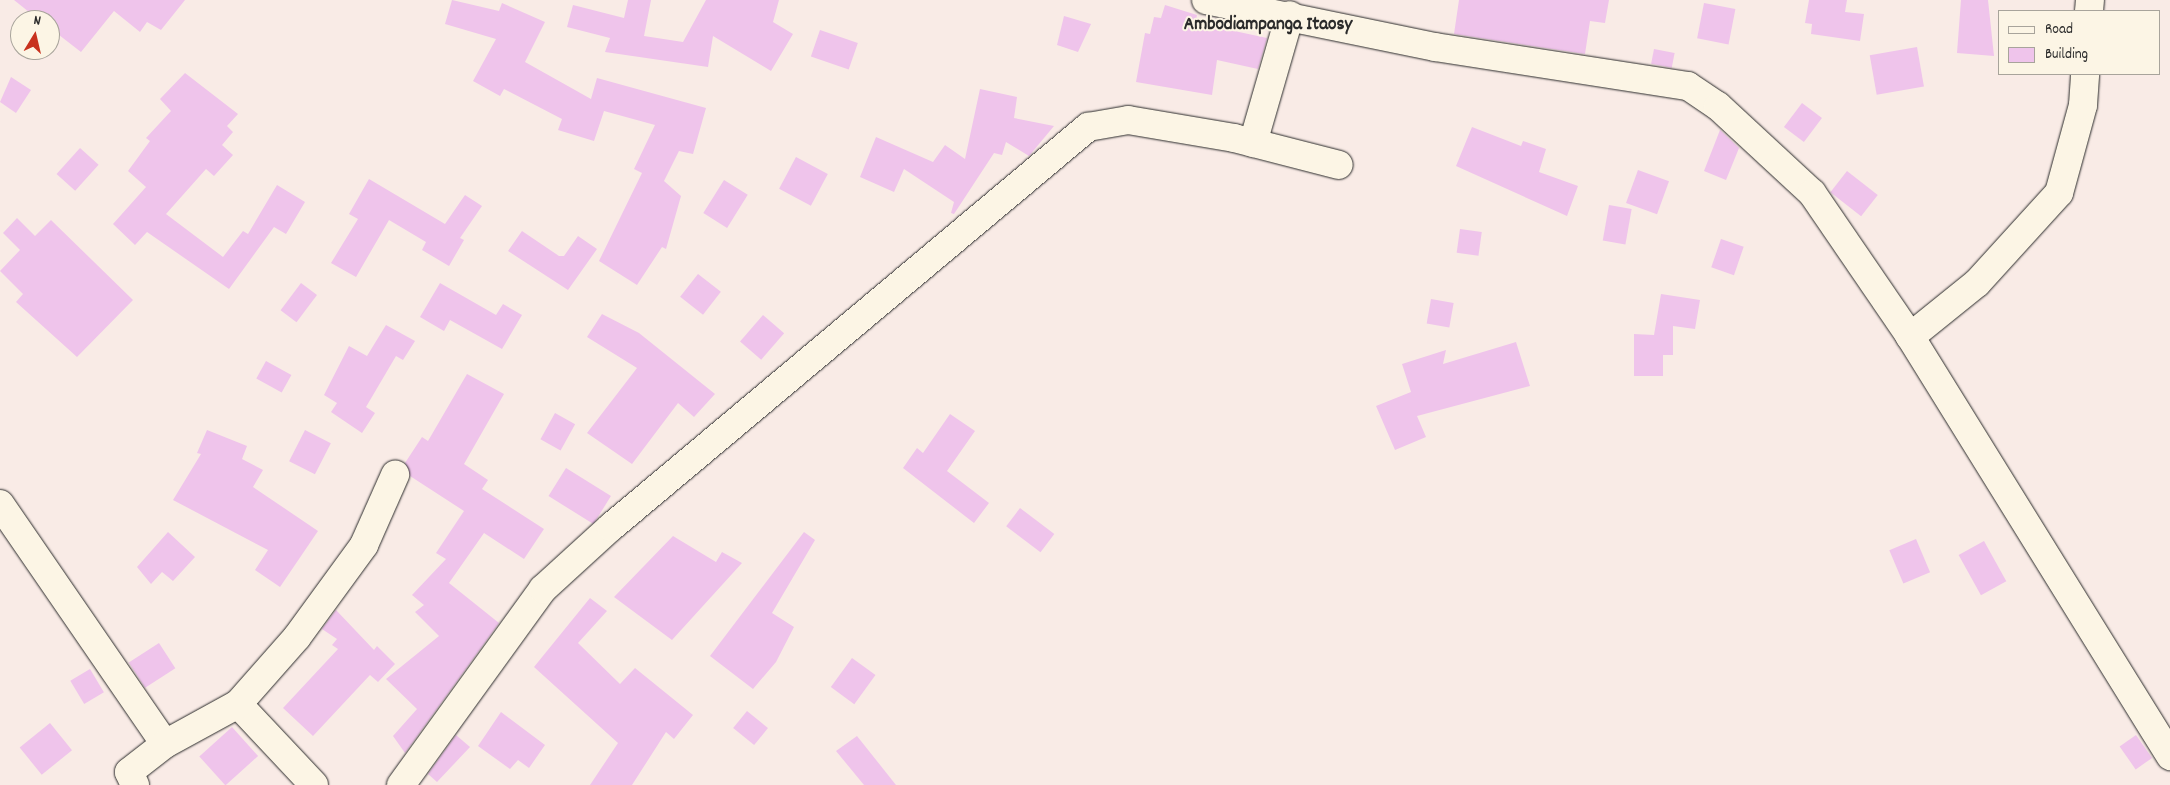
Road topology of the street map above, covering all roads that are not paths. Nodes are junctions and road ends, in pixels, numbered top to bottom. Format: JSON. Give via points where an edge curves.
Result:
{"nodes":[{"id":1,"x":1206,"y":0,"type":"edge"},
{"id":2,"x":1290,"y":15,"type":"junction"},
{"id":3,"x":2085,"y":75,"type":"edge"},
{"id":4,"x":1253,"y":142,"type":"junction"},
{"id":5,"x":1339,"y":164,"type":"dead end"},
{"id":6,"x":1910,"y":337,"type":"junction"},
{"id":7,"x":394,"y":475,"type":"dead end"},
{"id":8,"x":0,"y":504,"type":"edge"},
{"id":9,"x":238,"y":704,"type":"junction"},
{"id":10,"x":164,"y":744,"type":"junction"},
{"id":11,"x":2170,"y":756,"type":"edge"},
{"id":12,"x":135,"y":785,"type":"edge"},
{"id":13,"x":314,"y":785,"type":"edge"},
{"id":14,"x":401,"y":785,"type":"edge"}],
"edges":[{"from":1,"to":2,"type":"street"},
{"from":2,"to":4,"type":"street"},
{"from":2,"to":6,"type":"street","via":[[1435,46],[1688,86],[1718,106],[1812,194]]},
{"from":3,"to":6,"type":"street","via":[[2082,104],[2059,193],[1978,283]]},
{"from":4,"to":5,"type":"street"},
{"from":4,"to":14,"type":"street","via":[[1128,120],[1088,127],[611,527],[543,590]]},
{"from":6,"to":11,"type":"street"},
{"from":7,"to":9,"type":"street","via":[[364,545],[298,636]]},
{"from":8,"to":10,"type":"street"},
{"from":9,"to":10,"type":"street"},
{"from":9,"to":13,"type":"street"},
{"from":10,"to":12,"type":"street","via":[[129,772]]}]}
